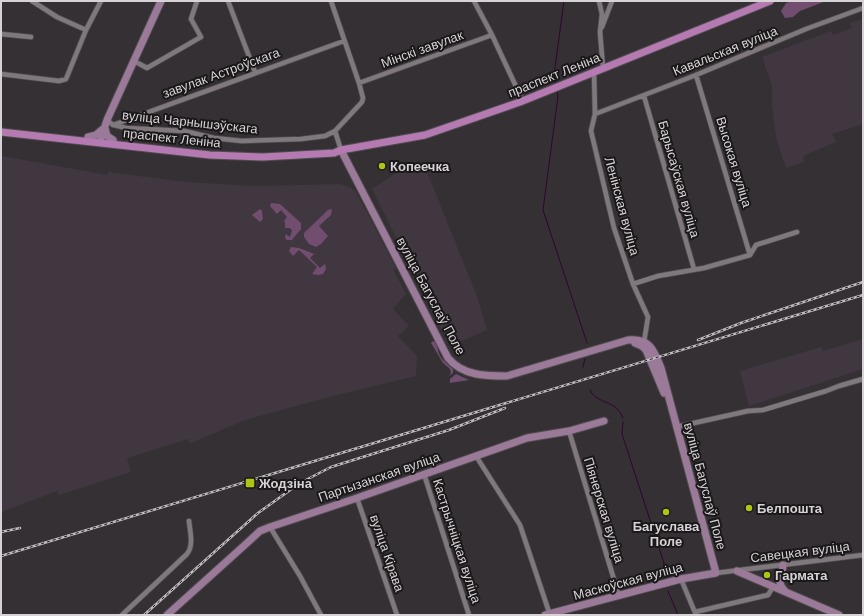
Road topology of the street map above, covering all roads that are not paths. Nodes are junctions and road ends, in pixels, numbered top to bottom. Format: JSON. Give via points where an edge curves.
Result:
{"nodes":[{"id":1,"x":32,"y":1,"type":"edge"},
{"id":2,"x":101,"y":1,"type":"edge"},
{"id":3,"x":161,"y":1,"type":"edge"},
{"id":4,"x":197,"y":1,"type":"edge"},
{"id":5,"x":228,"y":1,"type":"edge"},
{"id":6,"x":331,"y":1,"type":"edge"},
{"id":7,"x":474,"y":1,"type":"edge"},
{"id":8,"x":599,"y":1,"type":"edge"},
{"id":9,"x":612,"y":1,"type":"edge"},
{"id":10,"x":768,"y":1,"type":"edge"},
{"id":11,"x":863,"y":8,"type":"edge"},
{"id":12,"x":86,"y":30,"type":"junction"},
{"id":13,"x":600,"y":32,"type":"junction"},
{"id":14,"x":1,"y":34,"type":"edge"},
{"id":15,"x":492,"y":35,"type":"junction"},
{"id":16,"x":31,"y":37,"type":"dead end"},
{"id":17,"x":344,"y":41,"type":"junction"},
{"id":18,"x":134,"y":61,"type":"junction"},
{"id":19,"x":604,"y":68,"type":"junction"},
{"id":20,"x":255,"y":72,"type":"junction"},
{"id":21,"x":594,"y":72,"type":"junction"},
{"id":22,"x":1,"y":74,"type":"edge"},
{"id":23,"x":696,"y":75,"type":"junction"},
{"id":24,"x":359,"y":83,"type":"junction"},
{"id":25,"x":520,"y":94,"type":"dead end"},
{"id":26,"x":644,"y":96,"type":"junction"},
{"id":27,"x":595,"y":114,"type":"junction"},
{"id":28,"x":106,"y":124,"type":"junction"},
{"id":29,"x":113,"y":125,"type":"junction"},
{"id":30,"x":1,"y":127,"type":"edge"},
{"id":31,"x":335,"y":131,"type":"junction"},
{"id":32,"x":1,"y":132,"type":"edge"},
{"id":33,"x":88,"y":137,"type":"junction"},
{"id":34,"x":101,"y":140,"type":"junction"},
{"id":35,"x":113,"y":140,"type":"junction"},
{"id":36,"x":341,"y":150,"type":"junction"},
{"id":37,"x":797,"y":232,"type":"dead end"},
{"id":38,"x":750,"y":255,"type":"junction"},
{"id":39,"x":694,"y":269,"type":"junction"},
{"id":40,"x":633,"y":284,"type":"junction"},
{"id":41,"x":644,"y":342,"type":"junction"},
{"id":42,"x":618,"y":344,"type":"junction"},
{"id":43,"x":863,"y":378,"type":"edge"},
{"id":44,"x":671,"y":406,"type":"junction"},
{"id":45,"x":604,"y":421,"type":"dead end"},
{"id":46,"x":676,"y":427,"type":"junction"},
{"id":47,"x":569,"y":431,"type":"junction"},
{"id":48,"x":476,"y":456,"type":"junction"},
{"id":49,"x":424,"y":474,"type":"junction"},
{"id":50,"x":357,"y":498,"type":"junction"},
{"id":51,"x":189,"y":521,"type":"dead end"},
{"id":52,"x":270,"y":527,"type":"junction"},
{"id":53,"x":863,"y":555,"type":"edge"},
{"id":54,"x":782,"y":565,"type":"junction"},
{"id":55,"x":737,"y":571,"type":"junction"},
{"id":56,"x":716,"y":573,"type":"junction"},
{"id":57,"x":681,"y":579,"type":"junction"},
{"id":58,"x":773,"y":587,"type":"junction"},
{"id":59,"x":788,"y":594,"type":"junction"},
{"id":60,"x":619,"y":596,"type":"junction"},
{"id":61,"x":695,"y":613,"type":"edge"},
{"id":62,"x":548,"y":614,"type":"edge"},
{"id":63,"x":122,"y":615,"type":"edge"},
{"id":64,"x":167,"y":615,"type":"edge"},
{"id":65,"x":321,"y":615,"type":"edge"},
{"id":66,"x":397,"y":615,"type":"edge"},
{"id":67,"x":469,"y":615,"type":"edge"},
{"id":68,"x":839,"y":615,"type":"edge"}],
"edges":[{"from":1,"to":12,"type":"street","via":[[57,17]]},
{"from":2,"to":12,"type":"street"},
{"from":3,"to":18,"type":"main road"},
{"from":4,"to":18,"type":"street","via":[[191,19],[201,37],[147,68]]},
{"from":5,"to":20,"type":"street"},
{"from":6,"to":17,"type":"street"},
{"from":7,"to":15,"type":"street"},
{"from":8,"to":13,"type":"street","via":[[602,14]]},
{"from":9,"to":13,"type":"street"},
{"from":10,"to":19,"type":"main road","name":"праспект Леніна"},
{"from":11,"to":23,"type":"street","name":"Кавальская вуліца"},
{"from":12,"to":22,"type":"street","via":[[66,79],[59,81]]},
{"from":13,"to":19,"type":"street"},
{"from":14,"to":16,"type":"street"},
{"from":15,"to":24,"type":"street","name":"Мінскі завулак"},
{"from":15,"to":25,"type":"street"},
{"from":17,"to":20,"type":"street","name":"завулак Астроўскага"},
{"from":17,"to":24,"type":"street"},
{"from":18,"to":28,"type":"main road"},
{"from":19,"to":21,"type":"main road","name":"праспект Леніна"},
{"from":20,"to":29,"type":"street","name":"завулак Астроўскага"},
{"from":21,"to":27,"type":"street","name":"Ленінская вуліца"},
{"from":21,"to":36,"type":"main road","name":"праспект Леніна","via":[[520,102],[425,135]]},
{"from":23,"to":26,"type":"street","name":"Кавальская вуліца"},
{"from":23,"to":38,"type":"street","name":"Высокая вуліца"},
{"from":24,"to":31,"type":"street","via":[[362,102]]},
{"from":26,"to":27,"type":"street","name":"Кавальская вуліца"},
{"from":26,"to":39,"type":"street","name":"Барысаўская вуліца"},
{"from":27,"to":40,"type":"street","name":"Ленінская вуліца","via":[[591,131],[614,228]]},
{"from":28,"to":29,"type":"street"},
{"from":28,"to":33,"type":"main road","via":[[100,133]]},
{"from":28,"to":34,"type":"main road"},
{"from":28,"to":35,"type":"main road","via":[[106,136]]},
{"from":29,"to":31,"type":"street","name":"вуліца Чарнышэўскага","via":[[184,131],[242,141],[301,140],[325,136]]},
{"from":30,"to":33,"type":"main road","name":"праспект Леніна"},
{"from":31,"to":36,"type":"street"},
{"from":32,"to":34,"type":"main road","name":"праспект Леніна"},
{"from":33,"to":34,"type":"main road","name":"праспект Леніна"},
{"from":34,"to":35,"type":"main road","name":"праспект Леніна"},
{"from":34,"to":36,"type":"main road","name":"праспект Леніна","via":[[159,150],[242,157],[334,153]]},
{"from":35,"to":36,"type":"main road","name":"праспект Леніна","via":[[241,153],[276,154]]},
{"from":36,"to":42,"type":"main road","name":"вуліца Багуслаў Поле","via":[[448,358],[459,368],[489,376],[507,376]]},
{"from":37,"to":38,"type":"street","via":[[756,245]]},
{"from":38,"to":39,"type":"street"},
{"from":39,"to":40,"type":"street"},
{"from":40,"to":41,"type":"street","name":"Ленінская вуліца","via":[[648,317]]},
{"from":41,"to":42,"type":"main road","name":"вуліца Багуслаў Поле","via":[[628,340]]},
{"from":41,"to":44,"type":"main road","name":"вуліца Багуслаў Поле","via":[[655,352]]},
{"from":42,"to":44,"type":"main road","name":"вуліца Багуслаў Поле","via":[[634,343],[646,350]]},
{"from":43,"to":46,"type":"street","via":[[763,410]]},
{"from":44,"to":46,"type":"main road","name":"вуліца Багуслаў Поле"},
{"from":45,"to":47,"type":"main road","name":"Партызанская вуліца"},
{"from":46,"to":56,"type":"main road","name":"вуліца Багуслаў Поле"},
{"from":47,"to":48,"type":"main road","name":"Партызанская вуліца","via":[[527,438]]},
{"from":47,"to":60,"type":"street","name":"Піянерская вуліца"},
{"from":48,"to":49,"type":"main road","name":"Партызанская вуліца"},
{"from":48,"to":62,"type":"street","via":[[520,525]]},
{"from":49,"to":50,"type":"main road","name":"Партызанская вуліца"},
{"from":49,"to":67,"type":"street","name":"Кастрычніцкая вуліца"},
{"from":50,"to":52,"type":"main road","name":"Партызанская вуліца"},
{"from":50,"to":66,"type":"street","name":"вуліца Кірава"},
{"from":51,"to":63,"type":"street","via":[[191,550]]},
{"from":52,"to":64,"type":"main road","name":"Партызанская вуліца","via":[[247,543]]},
{"from":52,"to":65,"type":"street"},
{"from":53,"to":54,"type":"street","name":"Савецкая вуліца"},
{"from":54,"to":55,"type":"street","name":"Савецкая вуліца"},
{"from":54,"to":59,"type":"main road","via":[[780,584]]},
{"from":55,"to":56,"type":"street","name":"Савецкая вуліца"},
{"from":55,"to":58,"type":"main road"},
{"from":56,"to":57,"type":"main road","name":"Маскоўская вуліца"},
{"from":57,"to":60,"type":"main road","name":"Маскоўская вуліца"},
{"from":57,"to":61,"type":"street"},
{"from":58,"to":59,"type":"main road"},
{"from":58,"to":61,"type":"street","via":[[768,595]]},
{"from":59,"to":68,"type":"main road"},
{"from":60,"to":62,"type":"main road","name":"Маскоўская вуліца"}]}
